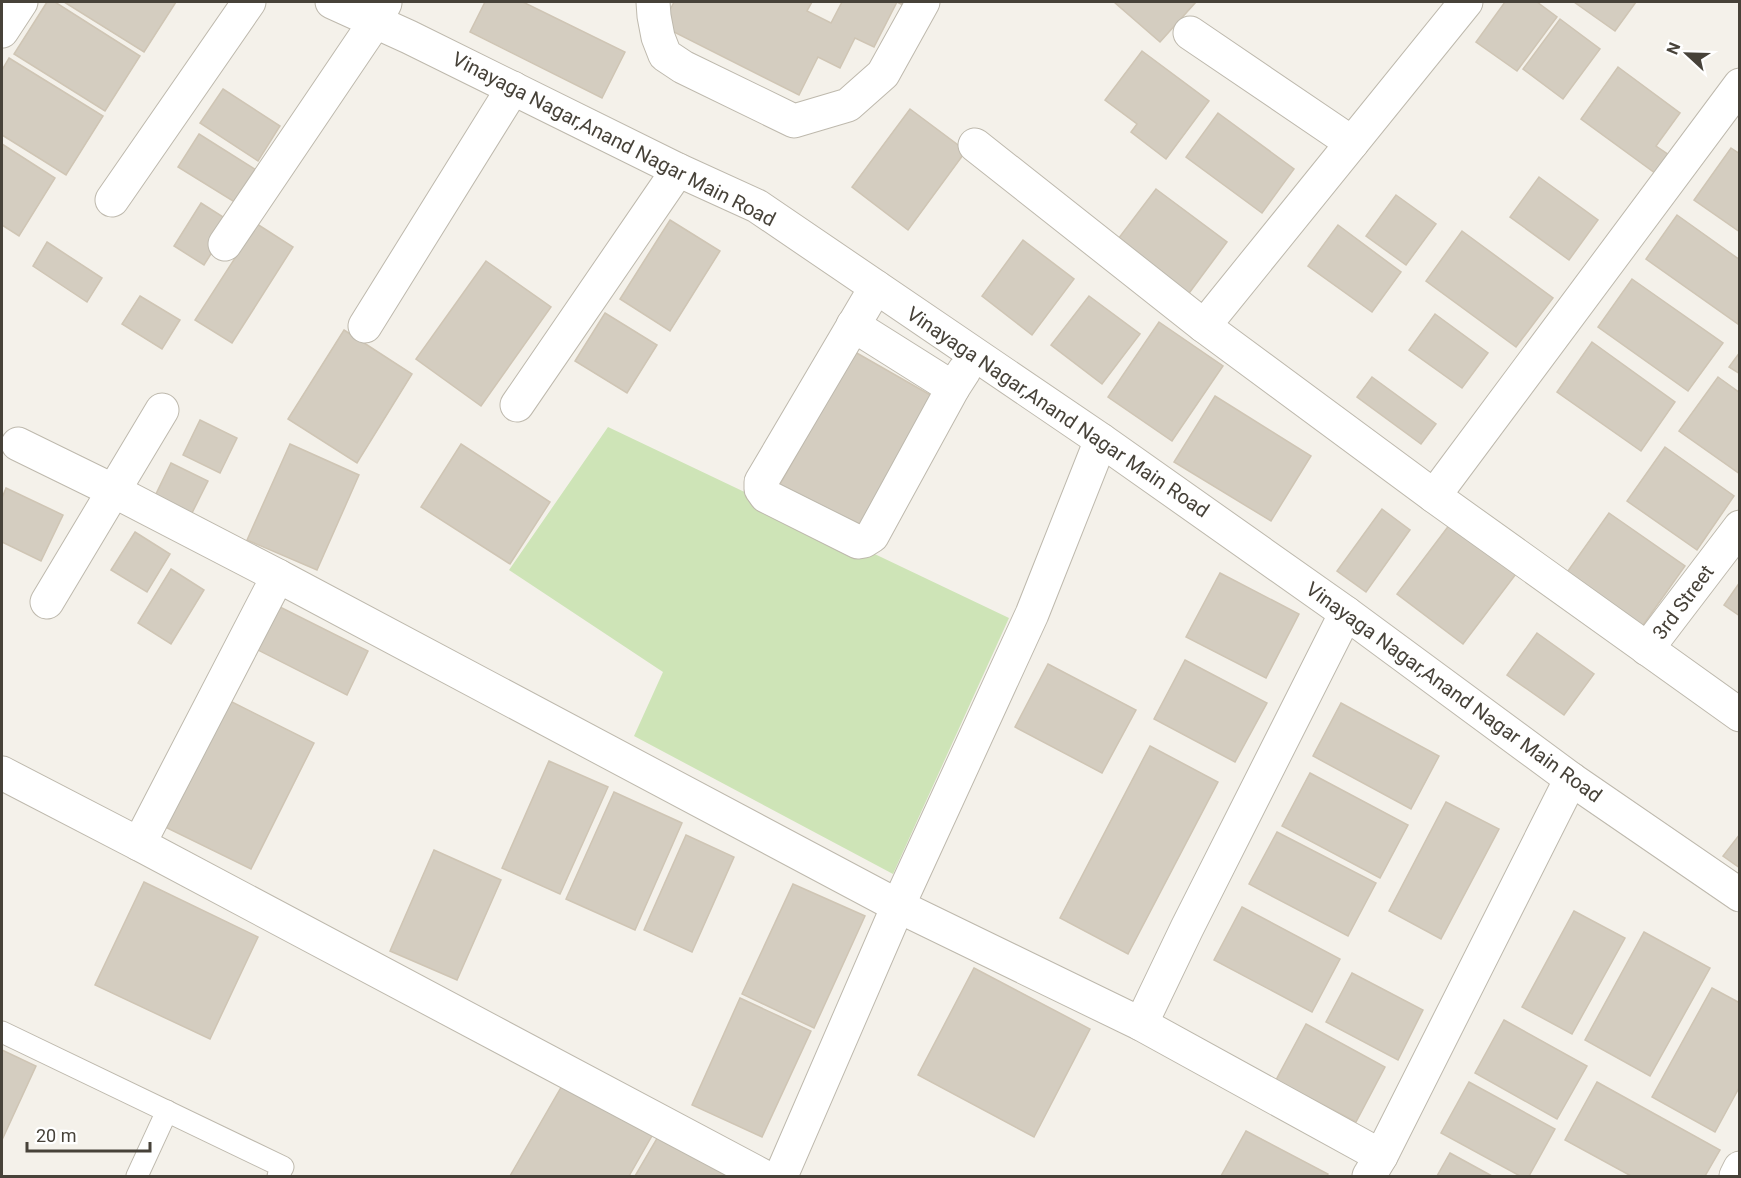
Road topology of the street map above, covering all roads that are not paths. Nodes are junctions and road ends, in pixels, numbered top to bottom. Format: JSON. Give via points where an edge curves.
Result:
{"nodes":[{"id":1,"x":21,"y":2,"type":"edge"},
{"id":2,"x":249,"y":2,"type":"edge"},
{"id":3,"x":332,"y":2,"type":"edge"},
{"id":4,"x":653,"y":2,"type":"edge"},
{"id":5,"x":923,"y":2,"type":"edge"},
{"id":6,"x":1466,"y":2,"type":"edge"},
{"id":7,"x":381,"y":12,"type":"edge"},
{"id":8,"x":2,"y":31,"type":"edge"},
{"id":9,"x":1190,"y":33,"type":"dead end"},
{"id":10,"x":1740,"y":85,"type":"edge"},
{"id":11,"x":513,"y":88,"type":"junction"},
{"id":12,"x":1352,"y":143,"type":"junction"},
{"id":13,"x":975,"y":145,"type":"dead end"},
{"id":14,"x":678,"y":170,"type":"junction"},
{"id":15,"x":112,"y":200,"type":"dead end"},
{"id":16,"x":225,"y":244,"type":"dead end"},
{"id":17,"x":876,"y":287,"type":"junction"},
{"id":18,"x":854,"y":325,"type":"junction"},
{"id":19,"x":365,"y":326,"type":"dead end"},
{"id":20,"x":1204,"y":326,"type":"junction"},
{"id":21,"x":974,"y":354,"type":"junction"},
{"id":22,"x":953,"y":388,"type":"junction"},
{"id":23,"x":517,"y":405,"type":"dead end"},
{"id":24,"x":162,"y":410,"type":"dead end"},
{"id":25,"x":1101,"y":440,"type":"junction"},
{"id":26,"x":18,"y":444,"type":"dead end"},
{"id":27,"x":114,"y":491,"type":"junction"},
{"id":28,"x":1434,"y":496,"type":"junction"},
{"id":29,"x":1740,"y":527,"type":"edge"},
{"id":30,"x":278,"y":576,"type":"junction"},
{"id":31,"x":47,"y":602,"type":"dead end"},
{"id":32,"x":1346,"y":613,"type":"junction"},
{"id":33,"x":1647,"y":649,"type":"junction"},
{"id":34,"x":1740,"y":715,"type":"edge"},
{"id":35,"x":2,"y":773,"type":"edge"},
{"id":36,"x":1571,"y":779,"type":"junction"},
{"id":37,"x":139,"y":844,"type":"junction"},
{"id":38,"x":1740,"y":895,"type":"edge"},
{"id":39,"x":898,"y":906,"type":"junction"},
{"id":40,"x":1140,"y":1024,"type":"junction"},
{"id":41,"x":2,"y":1032,"type":"edge"},
{"id":42,"x":167,"y":1111,"type":"junction"},
{"id":43,"x":1375,"y":1166,"type":"edge"},
{"id":44,"x":1740,"y":1168,"type":"edge"},
{"id":45,"x":136,"y":1176,"type":"edge"},
{"id":46,"x":278,"y":1176,"type":"edge"},
{"id":47,"x":763,"y":1176,"type":"edge"},
{"id":48,"x":781,"y":1176,"type":"edge"},
{"id":49,"x":1736,"y":1176,"type":"edge"}],
"edges":[{"from":1,"to":8,"type":"street"},
{"from":2,"to":15,"type":"street"},
{"from":3,"to":7,"type":"street","name":"Vinayaga Nagar,Anand Nagar Main Road"},
{"from":4,"to":5,"type":"street","via":[[665,55],[794,122],[848,105],[883,74]]},
{"from":6,"to":12,"type":"street"},
{"from":7,"to":11,"type":"street","name":"Vinayaga Nagar,Anand Nagar Main Road"},
{"from":7,"to":16,"type":"street"},
{"from":9,"to":12,"type":"street"},
{"from":10,"to":28,"type":"street"},
{"from":11,"to":14,"type":"street","name":"Vinayaga Nagar,Anand Nagar Main Road"},
{"from":11,"to":19,"type":"street"},
{"from":12,"to":20,"type":"street"},
{"from":13,"to":20,"type":"street"},
{"from":14,"to":17,"type":"street","name":"Vinayaga Nagar,Anand Nagar Main Road","via":[[757,206]]},
{"from":14,"to":23,"type":"street"},
{"from":17,"to":18,"type":"street"},
{"from":17,"to":21,"type":"street","name":"Vinayaga Nagar,Anand Nagar Main Road"},
{"from":18,"to":22,"type":"street"},
{"from":18,"to":22,"type":"street","via":[[761,482],[766,496],[858,542],[864,541],[872,536]]},
{"from":20,"to":28,"type":"street"},
{"from":21,"to":22,"type":"street"},
{"from":21,"to":25,"type":"street","name":"Vinayaga Nagar,Anand Nagar Main Road"},
{"from":24,"to":27,"type":"street"},
{"from":25,"to":32,"type":"street","name":"Vinayaga Nagar,Anand Nagar Main Road"},
{"from":25,"to":39,"type":"street","via":[[1032,614]]},
{"from":26,"to":27,"type":"street"},
{"from":27,"to":30,"type":"street"},
{"from":27,"to":31,"type":"street"},
{"from":28,"to":33,"type":"street"},
{"from":29,"to":33,"type":"street","name":"3rd Street"},
{"from":30,"to":37,"type":"street"},
{"from":30,"to":39,"type":"street"},
{"from":32,"to":36,"type":"street","name":"Vinayaga Nagar,Anand Nagar Main Road"},
{"from":32,"to":40,"type":"street"},
{"from":33,"to":34,"type":"street"},
{"from":35,"to":37,"type":"street"},
{"from":36,"to":38,"type":"street","name":"Vinayaga Nagar,Anand Nagar Main Road"},
{"from":36,"to":43,"type":"street"},
{"from":37,"to":47,"type":"street"},
{"from":39,"to":40,"type":"street"},
{"from":39,"to":48,"type":"street"},
{"from":40,"to":43,"type":"street"},
{"from":41,"to":42,"type":"lane"},
{"from":42,"to":45,"type":"lane"},
{"from":42,"to":46,"type":"lane","via":[[283,1167]]},
{"from":44,"to":49,"type":"street"}]}
